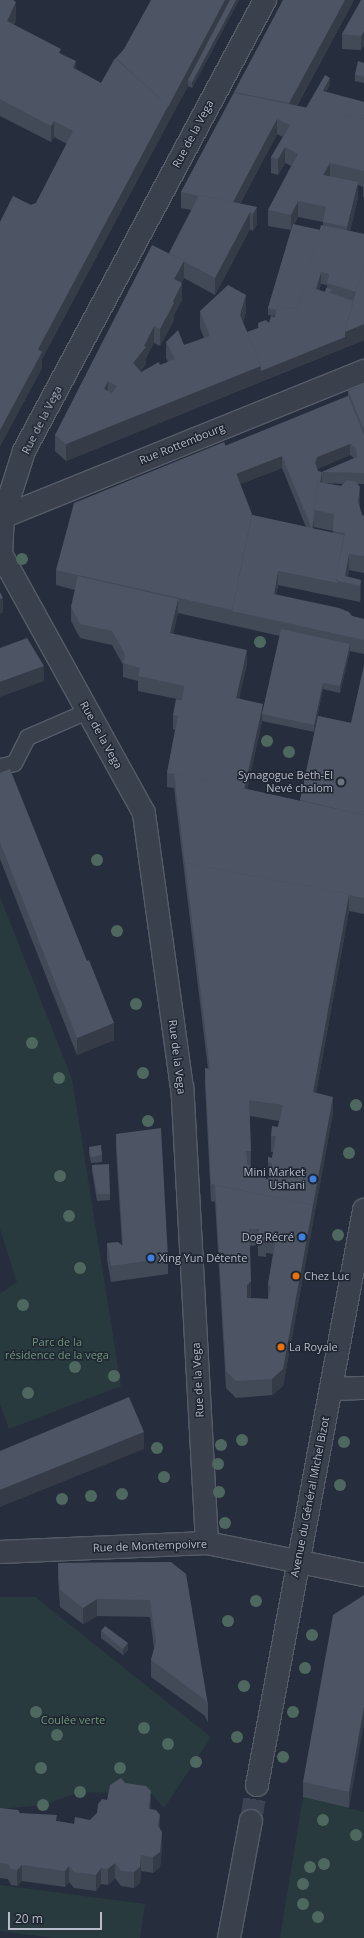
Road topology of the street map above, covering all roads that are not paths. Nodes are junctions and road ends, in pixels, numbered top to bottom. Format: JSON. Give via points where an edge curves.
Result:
{"nodes":[{"id":1,"x":264,"y":0,"type":"edge"},
{"id":2,"x":364,"y":371,"type":"edge"},
{"id":3,"x":2,"y":518,"type":"edge"},
{"id":4,"x":87,"y":711,"type":"junction"},
{"id":5,"x":0,"y":766,"type":"edge"},
{"id":6,"x":364,"y":1210,"type":"edge"},
{"id":7,"x":364,"y":1388,"type":"edge"},
{"id":8,"x":332,"y":1389,"type":"junction"},
{"id":9,"x":207,"y":1543,"type":"junction"},
{"id":10,"x":0,"y":1552,"type":"edge"},
{"id":11,"x":298,"y":1561,"type":"junction"},
{"id":12,"x":364,"y":1575,"type":"edge"},
{"id":13,"x":257,"y":1785,"type":"tunnel mouth"},
{"id":14,"x":251,"y":1820,"type":"tunnel mouth"},
{"id":15,"x":228,"y":1938,"type":"edge"}],
"edges":[{"from":1,"to":3,"type":"street","name":"Rue de la Vega","via":[[24,451]]},
{"from":2,"to":3,"type":"street","name":"Rue Rottembourg"},
{"from":3,"to":4,"type":"street","name":"Rue de la Vega","via":[[1,554]]},
{"from":4,"to":5,"type":"lane","via":[[27,737],[14,763]]},
{"from":4,"to":9,"type":"street","name":"Rue de la Vega","via":[[144,814],[182,1088]]},
{"from":6,"to":8,"type":"street","name":"Avenue du Général Michel Bizot"},
{"from":7,"to":8,"type":"street"},
{"from":8,"to":11,"type":"street","name":"Avenue du Général Michel Bizot"},
{"from":9,"to":10,"type":"street","name":"Rue de Montempoivre"},
{"from":9,"to":11,"type":"street","name":"Rue de Montempoivre"},
{"from":11,"to":12,"type":"street","name":"Rue de Montempoivre"},
{"from":11,"to":13,"type":"street","name":"Avenue du Général Michel Bizot"},
{"from":14,"to":15,"type":"street"}]}
